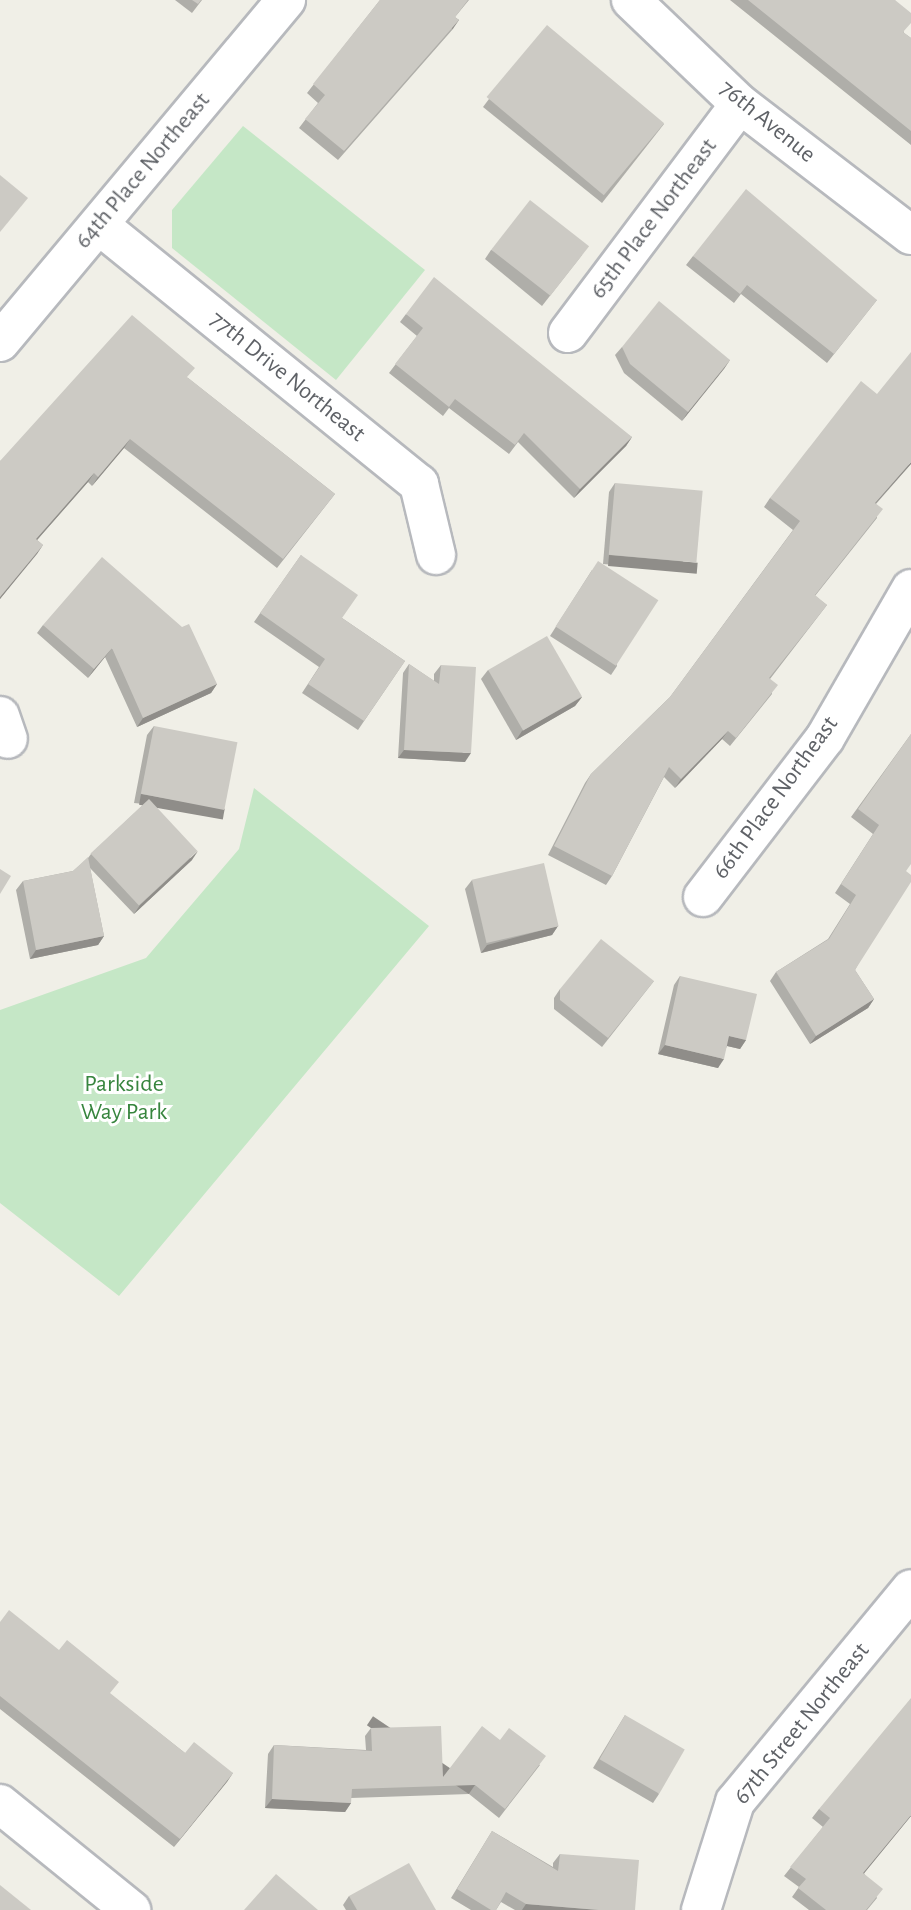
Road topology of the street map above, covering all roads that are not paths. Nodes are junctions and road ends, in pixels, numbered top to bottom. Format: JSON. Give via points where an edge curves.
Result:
{"nodes":[{"id":1,"x":286,"y":0,"type":"edge"},
{"id":2,"x":631,"y":0,"type":"edge"},
{"id":3,"x":740,"y":104,"type":"junction"},
{"id":4,"x":99,"y":225,"type":"junction"},
{"id":5,"x":911,"y":235,"type":"edge"},
{"id":6,"x":568,"y":334,"type":"dead end"},
{"id":7,"x":0,"y":342,"type":"edge"},
{"id":8,"x":436,"y":555,"type":"dead end"},
{"id":9,"x":911,"y":589,"type":"edge"},
{"id":10,"x":703,"y":897,"type":"dead end"},
{"id":11,"x":911,"y":1589,"type":"edge"},
{"id":12,"x":0,"y":1804,"type":"edge"},
{"id":13,"x":131,"y":1910,"type":"edge"},
{"id":14,"x":701,"y":1910,"type":"edge"}],
"edges":[{"from":1,"to":4,"type":"street","name":"64th Place Northeast"},
{"from":2,"to":3,"type":"street","name":"76th Avenue"},
{"from":3,"to":5,"type":"street","name":"76th Avenue"},
{"from":3,"to":6,"type":"street","name":"65th Place Northeast"},
{"from":4,"to":7,"type":"street","name":"64th Place Northeast"},
{"from":4,"to":8,"type":"street","name":"77th Drive Northeast","via":[[419,484]]},
{"from":9,"to":10,"type":"street","name":"66th Place Northeast","via":[[825,738]]},
{"from":11,"to":14,"type":"street","name":"67th Street Northeast","via":[[735,1802]]},
{"from":12,"to":13,"type":"street"}]}
